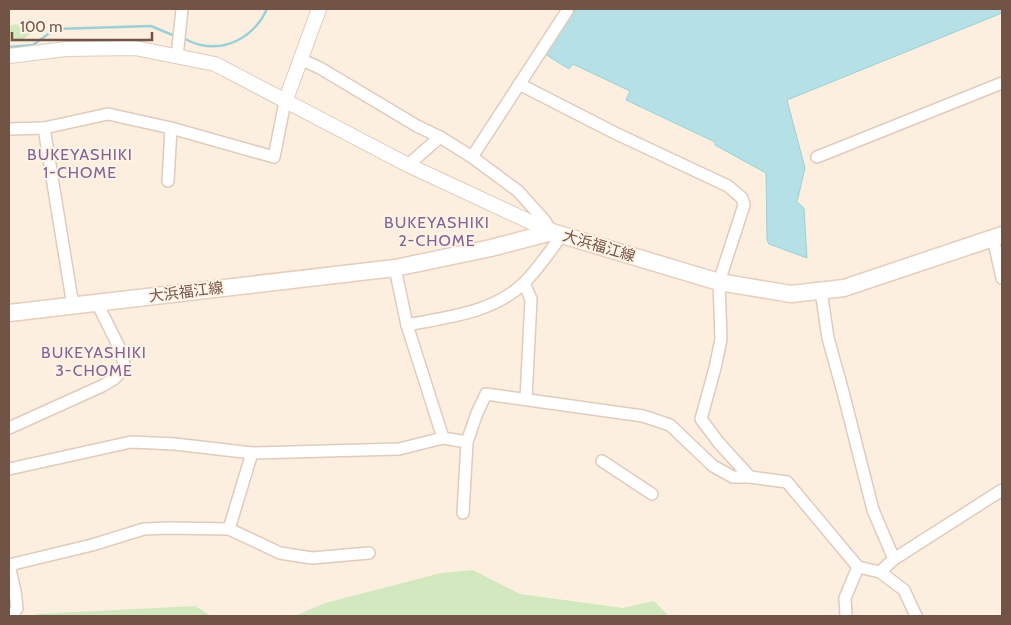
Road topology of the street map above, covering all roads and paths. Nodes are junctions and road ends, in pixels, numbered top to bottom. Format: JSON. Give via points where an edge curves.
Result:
{"nodes":[{"id":1,"x":182,"y":9,"type":"edge"},
{"id":2,"x":318,"y":9,"type":"edge"},
{"id":3,"x":566,"y":11,"type":"dead end"},
{"id":4,"x":9,"y":56,"type":"edge"},
{"id":5,"x":177,"y":57,"type":"junction"},
{"id":6,"x":300,"y":59,"type":"junction"},
{"id":7,"x":1002,"y":83,"type":"edge"},
{"id":8,"x":519,"y":84,"type":"junction"},
{"id":9,"x":285,"y":102,"type":"junction"},
{"id":10,"x":44,"y":128,"type":"junction"},
{"id":11,"x":171,"y":128,"type":"junction"},
{"id":12,"x":9,"y":129,"type":"edge"},
{"id":13,"x":440,"y":137,"type":"junction"},
{"id":14,"x":817,"y":157,"type":"dead end"},
{"id":15,"x":472,"y":158,"type":"junction"},
{"id":16,"x":408,"y":165,"type":"junction"},
{"id":17,"x":168,"y":181,"type":"dead end"},
{"id":18,"x":557,"y":234,"type":"junction"},
{"id":19,"x":998,"y":236,"type":"edge"},
{"id":20,"x":395,"y":268,"type":"junction"},
{"id":21,"x":1002,"y":278,"type":"edge"},
{"id":22,"x":718,"y":282,"type":"junction"},
{"id":23,"x":524,"y":284,"type":"junction"},
{"id":24,"x":822,"y":291,"type":"junction"},
{"id":25,"x":96,"y":303,"type":"junction"},
{"id":26,"x":73,"y":306,"type":"junction"},
{"id":27,"x":9,"y":313,"type":"edge"},
{"id":28,"x":407,"y":325,"type":"junction"},
{"id":29,"x":526,"y":399,"type":"junction"},
{"id":30,"x":9,"y":428,"type":"edge"},
{"id":31,"x":443,"y":438,"type":"junction"},
{"id":32,"x":466,"y":442,"type":"junction"},
{"id":33,"x":252,"y":453,"type":"junction"},
{"id":34,"x":602,"y":461,"type":"dead end"},
{"id":35,"x":9,"y":469,"type":"edge"},
{"id":36,"x":750,"y":477,"type":"junction"},
{"id":37,"x":1002,"y":490,"type":"edge"},
{"id":38,"x":652,"y":494,"type":"dead end"},
{"id":39,"x":464,"y":514,"type":"dead end"},
{"id":40,"x":229,"y":528,"type":"junction"},
{"id":41,"x":369,"y":553,"type":"dead end"},
{"id":42,"x":894,"y":559,"type":"junction"},
{"id":43,"x":858,"y":567,"type":"junction"},
{"id":44,"x":880,"y":572,"type":"junction"},
{"id":45,"x":12,"y":616,"type":"edge"},
{"id":46,"x":846,"y":616,"type":"edge"},
{"id":47,"x":916,"y":616,"type":"edge"}],
"edges":[{"from":1,"to":5,"type":"street"},
{"from":2,"to":6,"type":"street"},
{"from":3,"to":8,"type":"street"},
{"from":4,"to":5,"type":"street","via":[[66,49],[135,48]]},
{"from":5,"to":9,"type":"street","via":[[215,64]]},
{"from":6,"to":9,"type":"street"},
{"from":6,"to":13,"type":"street"},
{"from":7,"to":14,"type":"street"},
{"from":8,"to":15,"type":"street"},
{"from":8,"to":22,"type":"street","via":[[728,186],[742,198],[744,205]]},
{"from":9,"to":11,"type":"street","via":[[274,157]]},
{"from":9,"to":16,"type":"street"},
{"from":10,"to":11,"type":"street","via":[[108,114]]},
{"from":10,"to":12,"type":"street"},
{"from":10,"to":26,"type":"street"},
{"from":11,"to":17,"type":"street"},
{"from":13,"to":15,"type":"street"},
{"from":13,"to":16,"type":"street"},
{"from":15,"to":18,"type":"street","via":[[518,191]]},
{"from":16,"to":18,"type":"street"},
{"from":18,"to":20,"type":"main road","name":"大浜福江線"},
{"from":18,"to":22,"type":"main road","name":"大浜福江線"},
{"from":18,"to":23,"type":"street"},
{"from":19,"to":21,"type":"street"},
{"from":19,"to":24,"type":"main road","name":"大浜福江線","via":[[844,288]]},
{"from":20,"to":25,"type":"main road","name":"大浜福江線"},
{"from":20,"to":28,"type":"street"},
{"from":22,"to":24,"type":"main road","name":"大浜福江線","via":[[791,294]]},
{"from":22,"to":36,"type":"street","via":[[721,339],[701,419]]},
{"from":23,"to":28,"type":"street","via":[[498,302],[475,312]]},
{"from":23,"to":29,"type":"street","via":[[531,299]]},
{"from":24,"to":42,"type":"street","via":[[828,338],[873,510]]},
{"from":25,"to":26,"type":"main road","name":"大浜福江線"},
{"from":25,"to":30,"type":"street","via":[[119,347],[124,366],[114,379],[102,386]]},
{"from":26,"to":27,"type":"main road","name":"大浜福江線"},
{"from":28,"to":31,"type":"street"},
{"from":29,"to":32,"type":"street","via":[[486,394]]},
{"from":29,"to":36,"type":"street","via":[[643,416],[670,425],[713,466],[733,477]]},
{"from":31,"to":32,"type":"street"},
{"from":31,"to":33,"type":"street","via":[[399,449]]},
{"from":32,"to":39,"type":"street"},
{"from":33,"to":35,"type":"street","via":[[131,442]]},
{"from":33,"to":40,"type":"street"},
{"from":34,"to":38,"type":"street"},
{"from":36,"to":43,"type":"street","via":[[787,482]]},
{"from":37,"to":42,"type":"street"},
{"from":40,"to":41,"type":"street","via":[[280,553],[312,558]]},
{"from":40,"to":45,"type":"street","via":[[144,530],[9,565],[17,608]]},
{"from":42,"to":44,"type":"street"},
{"from":43,"to":44,"type":"street"},
{"from":43,"to":46,"type":"street","via":[[845,598]]},
{"from":44,"to":47,"type":"street","via":[[904,590]]}]}
